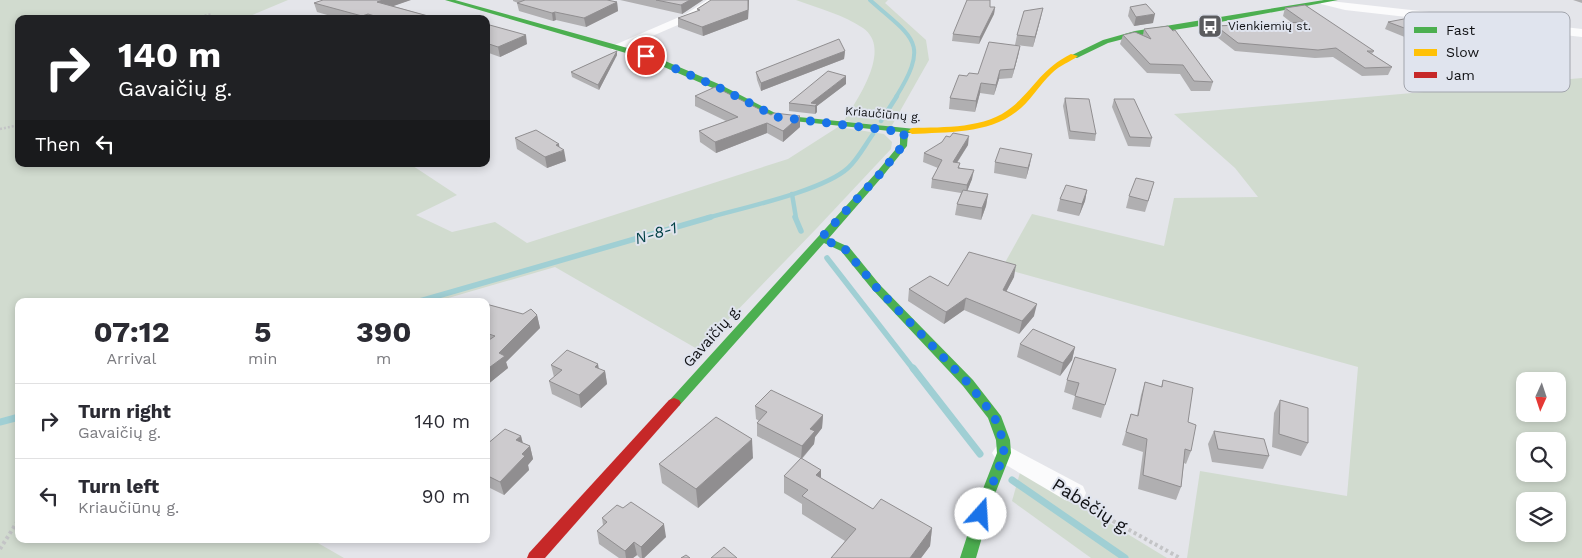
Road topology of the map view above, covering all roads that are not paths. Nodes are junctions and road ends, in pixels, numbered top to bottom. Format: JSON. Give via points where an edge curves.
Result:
{"nodes":[{"id":1,"x":448,"y":0,"type":"edge"},
{"id":2,"x":715,"y":0,"type":"edge"},
{"id":3,"x":1330,"y":1,"type":"edge"},
{"id":4,"x":1404,"y":13,"type":"edge"},
{"id":5,"x":616,"y":47,"type":"junction"},
{"id":6,"x":904,"y":132,"type":"junction"},
{"id":7,"x":821,"y":238,"type":"junction"},
{"id":8,"x":1004,"y":454,"type":"junction"},
{"id":9,"x":1074,"y":493,"type":"road end"},
{"id":10,"x":535,"y":558,"type":"edge"},
{"id":11,"x":968,"y":558,"type":"edge"}],
"edges":[{"from":1,"to":5,"type":"street","name":"Kriaučiūnų g."},
{"from":2,"to":5,"type":"street","via":[[690,16]]},
{"from":3,"to":4,"type":"street","via":[[1345,6]]},
{"from":3,"to":6,"type":"street","name":"Kriaučiūnų g.","via":[[1132,33],[1099,42],[1054,66],[1032,92],[1002,117],[970,127]]},
{"from":5,"to":6,"type":"street","name":"Kriaučiūnų g.","via":[[690,74],[777,117]]},
{"from":6,"to":7,"type":"street","name":"Gavaičių g.","via":[[904,144]]},
{"from":7,"to":8,"type":"street","via":[[845,249],[876,287],[968,383],[994,416],[1003,440]]},
{"from":7,"to":10,"type":"street","name":"Gavaičių g."},
{"from":8,"to":9,"type":"street","name":"Pabėčių g."},
{"from":8,"to":11,"type":"street"}]}
